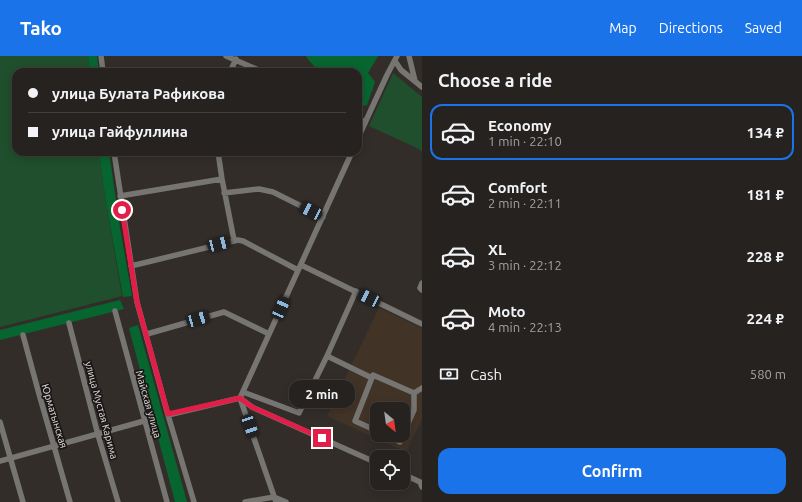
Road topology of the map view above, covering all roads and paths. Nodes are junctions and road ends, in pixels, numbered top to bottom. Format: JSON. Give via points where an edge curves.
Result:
{"nodes":[{"id":1,"x":101,"y":56,"type":"edge"},
{"id":2,"x":226,"y":56,"type":"edge"},
{"id":3,"x":409,"y":56,"type":"edge"},
{"id":4,"x":396,"y":58,"type":"edge"},
{"id":5,"x":236,"y":59,"type":"junction"},
{"id":6,"x":412,"y":67,"type":"junction"},
{"id":7,"x":102,"y":68,"type":"edge"},
{"id":8,"x":232,"y":68,"type":"edge"},
{"id":9,"x":255,"y":68,"type":"edge"},
{"id":10,"x":403,"y":71,"type":"junction"},
{"id":11,"x":415,"y":82,"type":"junction"},
{"id":12,"x":422,"y":87,"type":"edge"},
{"id":13,"x":362,"y":120,"type":"edge"},
{"id":14,"x":365,"y":123,"type":"junction"},
{"id":15,"x":362,"y":129,"type":"edge"},
{"id":16,"x":115,"y":156,"type":"edge"},
{"id":17,"x":219,"y":156,"type":"edge"},
{"id":18,"x":350,"y":156,"type":"edge"},
{"id":19,"x":222,"y":179,"type":"junction"},
{"id":20,"x":224,"y":192,"type":"junction"},
{"id":21,"x":120,"y":196,"type":"junction"},
{"id":22,"x":322,"y":217,"type":"junction"},
{"id":23,"x":234,"y":240,"type":"junction"},
{"id":24,"x":131,"y":266,"type":"junction"},
{"id":25,"x":300,"y":267,"type":"junction"},
{"id":26,"x":422,"y":283,"type":"edge"},
{"id":27,"x":422,"y":290,"type":"edge"},
{"id":28,"x":356,"y":291,"type":"junction"},
{"id":29,"x":114,"y":311,"type":"dead end"},
{"id":30,"x":69,"y":323,"type":"dead end"},
{"id":31,"x":422,"y":324,"type":"edge"},
{"id":32,"x":147,"y":334,"type":"junction"},
{"id":33,"x":269,"y":334,"type":"junction"},
{"id":34,"x":23,"y":335,"type":"dead end"},
{"id":35,"x":327,"y":356,"type":"junction"},
{"id":36,"x":372,"y":378,"type":"junction"},
{"id":37,"x":422,"y":388,"type":"edge"},
{"id":38,"x":414,"y":392,"type":"junction"},
{"id":39,"x":242,"y":395,"type":"junction"},
{"id":40,"x":168,"y":414,"type":"junction"},
{"id":41,"x":410,"y":419,"type":"edge"},
{"id":42,"x":144,"y":421,"type":"junction"},
{"id":43,"x":0,"y":422,"type":"edge"},
{"id":44,"x":370,"y":428,"type":"edge"},
{"id":45,"x":98,"y":435,"type":"junction"},
{"id":46,"x":54,"y":446,"type":"junction"},
{"id":47,"x":10,"y":458,"type":"junction"},
{"id":48,"x":0,"y":460,"type":"edge"},
{"id":49,"x":370,"y":460,"type":"edge"},
{"id":50,"x":410,"y":478,"type":"edge"},
{"id":51,"x":421,"y":484,"type":"edge"},
{"id":52,"x":275,"y":499,"type":"edge"},
{"id":53,"x":23,"y":502,"type":"edge"},
{"id":54,"x":70,"y":502,"type":"edge"},
{"id":55,"x":118,"y":502,"type":"edge"},
{"id":56,"x":167,"y":502,"type":"edge"},
{"id":57,"x":194,"y":502,"type":"edge"},
{"id":58,"x":245,"y":502,"type":"edge"},
{"id":59,"x":286,"y":502,"type":"edge"}],
"edges":[{"from":1,"to":7,"type":"street"},
{"from":2,"to":5,"type":"street"},
{"from":3,"to":6,"type":"street"},
{"from":4,"to":10,"type":"street"},
{"from":4,"to":14,"type":"street"},
{"from":5,"to":8,"type":"street"},
{"from":5,"to":9,"type":"street"},
{"from":6,"to":10,"type":"street"},
{"from":6,"to":11,"type":"street"},
{"from":10,"to":11,"type":"street"},
{"from":11,"to":12,"type":"street"},
{"from":13,"to":14,"type":"street"},
{"from":14,"to":15,"type":"street"},
{"from":16,"to":21,"type":"street"},
{"from":17,"to":19,"type":"street"},
{"from":18,"to":22,"type":"street"},
{"from":19,"to":20,"type":"street"},
{"from":19,"to":21,"type":"street"},
{"from":20,"to":22,"type":"street","via":[[260,189],[273,192]]},
{"from":20,"to":23,"type":"street"},
{"from":21,"to":24,"type":"street"},
{"from":22,"to":25,"type":"street"},
{"from":23,"to":24,"type":"street"},
{"from":23,"to":25,"type":"street","via":[[243,241]]},
{"from":24,"to":32,"type":"street","via":[[137,302]]},
{"from":25,"to":28,"type":"street"},
{"from":25,"to":33,"type":"street"},
{"from":26,"to":27,"type":"street"},
{"from":28,"to":31,"type":"street"},
{"from":28,"to":35,"type":"street"},
{"from":29,"to":42,"type":"street","name":"Майская улица"},
{"from":30,"to":45,"type":"street","name":"улица Мустая Карима"},
{"from":32,"to":33,"type":"street","via":[[224,312]]},
{"from":32,"to":40,"type":"street"},
{"from":33,"to":39,"type":"street"},
{"from":34,"to":46,"type":"street","name":"Юрматынская"},
{"from":35,"to":36,"type":"street"},
{"from":35,"to":39,"type":"street","via":[[299,413]]},
{"from":36,"to":38,"type":"street","via":[[373,375]]},
{"from":36,"to":44,"type":"street","via":[[355,421]]},
{"from":37,"to":38,"type":"street"},
{"from":38,"to":41,"type":"street","via":[[414,410]]},
{"from":39,"to":40,"type":"street"},
{"from":39,"to":49,"type":"street","via":[[252,407]]},
{"from":39,"to":52,"type":"street"},
{"from":40,"to":57,"type":"street"},
{"from":42,"to":45,"type":"street"},
{"from":42,"to":56,"type":"street","name":"Майская улица"},
{"from":43,"to":47,"type":"street"},
{"from":45,"to":46,"type":"street"},
{"from":45,"to":55,"type":"street","name":"улица Мустая Карима"},
{"from":46,"to":47,"type":"street"},
{"from":46,"to":54,"type":"street","name":"Юрматынская"},
{"from":47,"to":48,"type":"street"},
{"from":47,"to":53,"type":"street"},
{"from":50,"to":51,"type":"street"},
{"from":52,"to":58,"type":"street"},
{"from":52,"to":59,"type":"street"}]}
